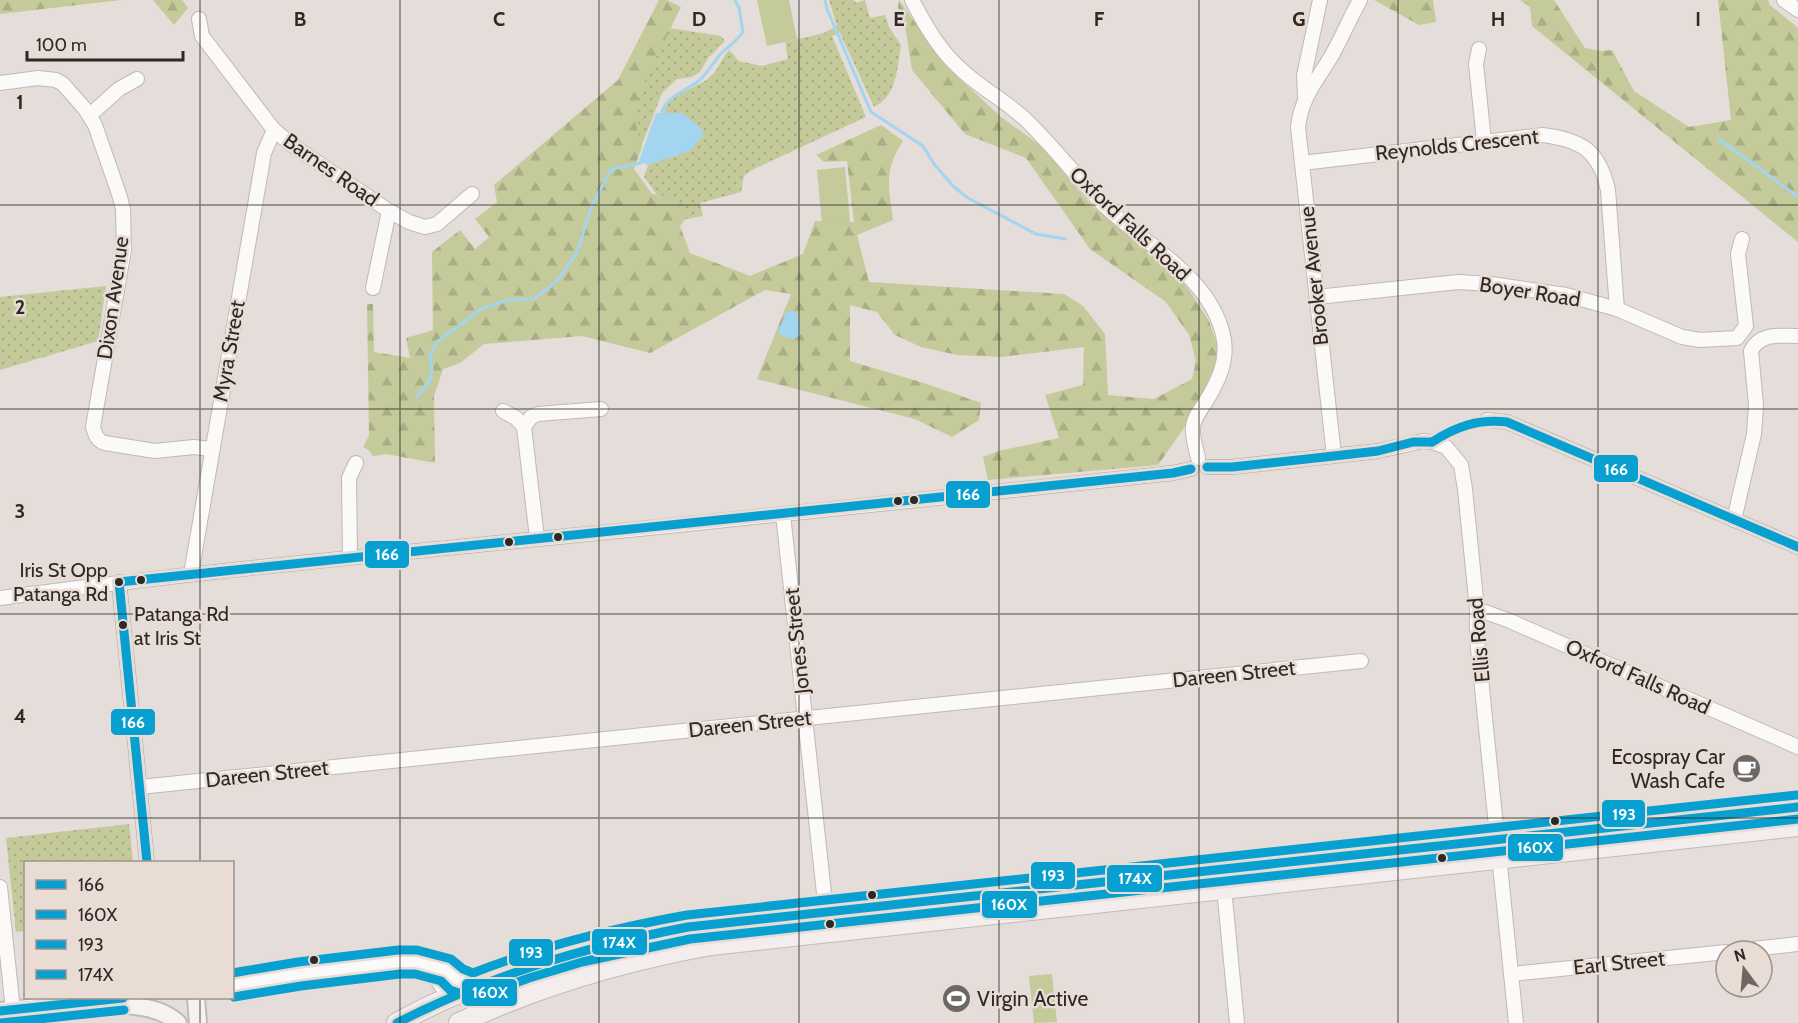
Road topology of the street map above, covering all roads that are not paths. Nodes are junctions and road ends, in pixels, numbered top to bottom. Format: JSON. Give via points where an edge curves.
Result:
{"nodes":[{"id":1,"x":912,"y":0,"type":"edge"},
{"id":2,"x":1320,"y":0,"type":"edge"},
{"id":3,"x":1360,"y":0,"type":"edge"},
{"id":4,"x":1784,"y":0,"type":"edge"},
{"id":5,"x":1798,"y":10,"type":"edge"},
{"id":6,"x":199,"y":19,"type":"dead end"},
{"id":7,"x":1479,"y":49,"type":"dead end"},
{"id":8,"x":138,"y":79,"type":"dead end"},
{"id":9,"x":0,"y":83,"type":"edge"},
{"id":10,"x":1305,"y":96,"type":"junction"},
{"id":11,"x":90,"y":115,"type":"junction"},
{"id":12,"x":274,"y":130,"type":"junction"},
{"id":13,"x":1484,"y":141,"type":"junction"},
{"id":14,"x":1302,"y":163,"type":"junction"},
{"id":15,"x":472,"y":194,"type":"dead end"},
{"id":16,"x":389,"y":211,"type":"junction"},
{"id":17,"x":1742,"y":239,"type":"dead end"},
{"id":18,"x":373,"y":288,"type":"dead end"},
{"id":19,"x":1317,"y":297,"type":"junction"},
{"id":20,"x":1617,"y":309,"type":"junction"},
{"id":21,"x":1798,"y":336,"type":"edge"},
{"id":22,"x":601,"y":409,"type":"dead end"},
{"id":23,"x":503,"y":411,"type":"dead end"},
{"id":24,"x":1487,"y":420,"type":"dead end"},
{"id":25,"x":524,"y":427,"type":"junction"},
{"id":26,"x":211,"y":449,"type":"junction"},
{"id":27,"x":1334,"y":456,"type":"junction"},
{"id":28,"x":356,"y":463,"type":"dead end"},
{"id":29,"x":1198,"y":465,"type":"junction"},
{"id":30,"x":783,"y":514,"type":"junction"},
{"id":31,"x":1734,"y":520,"type":"junction"},
{"id":32,"x":537,"y":538,"type":"junction"},
{"id":33,"x":1798,"y":547,"type":"edge"},
{"id":34,"x":350,"y":557,"type":"junction"},
{"id":35,"x":190,"y":574,"type":"junction"},
{"id":36,"x":119,"y":582,"type":"junction"},
{"id":37,"x":0,"y":598,"type":"edge"},
{"id":38,"x":1477,"y":609,"type":"junction"},
{"id":39,"x":1361,"y":661,"type":"dead end"},
{"id":40,"x":805,"y":718,"type":"junction"},
{"id":41,"x":1798,"y":747,"type":"edge"},
{"id":42,"x":140,"y":787,"type":"junction"},
{"id":43,"x":1798,"y":807,"type":"edge"},
{"id":44,"x":1798,"y":826,"type":"edge"},
{"id":45,"x":1499,"y":848,"type":"junction"},
{"id":46,"x":147,"y":861,"type":"edge"},
{"id":47,"x":0,"y":887,"type":"edge"},
{"id":48,"x":1224,"y":888,"type":"junction"},
{"id":49,"x":826,"y":912,"type":"junction"},
{"id":50,"x":1798,"y":944,"type":"edge"},
{"id":51,"x":1774,"y":947,"type":"edge"},
{"id":52,"x":1714,"y":953,"type":"edge"},
{"id":53,"x":430,"y":965,"type":"junction"},
{"id":54,"x":1511,"y":974,"type":"junction"},
{"id":55,"x":234,"y":985,"type":"edge"},
{"id":56,"x":473,"y":986,"type":"junction"},
{"id":57,"x":450,"y":996,"type":"junction"},
{"id":58,"x":114,"y":999,"type":"edge"},
{"id":59,"x":196,"y":999,"type":"edge"},
{"id":60,"x":79,"y":1003,"type":"junction"},
{"id":61,"x":6,"y":1010,"type":"edge"},
{"id":62,"x":1237,"y":1022,"type":"edge"},
{"id":63,"x":178,"y":1023,"type":"edge"},
{"id":64,"x":198,"y":1023,"type":"edge"},
{"id":65,"x":397,"y":1023,"type":"edge"},
{"id":66,"x":459,"y":1023,"type":"edge"},
{"id":67,"x":1223,"y":1023,"type":"edge"},
{"id":68,"x":1516,"y":1023,"type":"edge"}],
"edges":[{"from":1,"to":29,"type":"street","name":"Oxford Falls Road","via":[[947,56],[1023,117],[1106,207],[1173,263],[1210,304],[1223,334],[1225,357],[1213,390],[1193,424]]},
{"from":2,"to":10,"type":"street","name":"Brooker Avenue","via":[[1304,76]]},
{"from":3,"to":10,"type":"street","name":"Brooker Avenue","via":[[1330,59]]},
{"from":4,"to":5,"type":"street"},
{"from":6,"to":12,"type":"street","name":"Barnes Road","via":[[202,36]]},
{"from":7,"to":13,"type":"street","via":[[1476,64]]},
{"from":8,"to":11,"type":"street","via":[[119,89]]},
{"from":9,"to":11,"type":"street","name":"Dixon Avenue","via":[[56,80]]},
{"from":10,"to":14,"type":"street","name":"Brooker Avenue","via":[[1298,127]]},
{"from":11,"to":26,"type":"street","name":"Dixon Avenue","via":[[121,203],[124,250],[93,427],[95,434],[101,442],[154,451]]},
{"from":12,"to":16,"type":"street","name":"Barnes Road"},
{"from":12,"to":26,"type":"street","name":"Myra Street","via":[[264,153]]},
{"from":13,"to":14,"type":"street","name":"Reynolds Crescent"},
{"from":13,"to":20,"type":"street","name":"Reynolds Crescent","via":[[1543,135],[1565,138],[1594,158],[1608,190]]},
{"from":14,"to":19,"type":"street","name":"Brooker Avenue"},
{"from":15,"to":16,"type":"street","name":"Barnes Road","via":[[437,224],[425,227]]},
{"from":16,"to":18,"type":"street"},
{"from":17,"to":20,"type":"street","name":"Boyer Road","via":[[1738,254],[1746,326],[1737,338],[1682,337]]},
{"from":19,"to":20,"type":"street","name":"Boyer Road","via":[[1458,282],[1566,295]]},
{"from":19,"to":27,"type":"street","name":"Brooker Avenue"},
{"from":21,"to":31,"type":"street","via":[[1761,338],[1751,351],[1756,405],[1754,434]]},
{"from":22,"to":25,"type":"street","via":[[538,414]]},
{"from":23,"to":25,"type":"street"},
{"from":24,"to":31,"type":"street","via":[[1507,422]]},
{"from":25,"to":32,"type":"street"},
{"from":26,"to":35,"type":"street","name":"Myra Street"},
{"from":27,"to":29,"type":"street","via":[[1232,466]]},
{"from":27,"to":38,"type":"street","name":"Ellis Road","via":[[1423,441],[1446,447],[1461,465],[1466,489]]},
{"from":28,"to":34,"type":"street","via":[[349,478]]},
{"from":29,"to":30,"type":"street","via":[[1173,473]]},
{"from":30,"to":32,"type":"street"},
{"from":30,"to":40,"type":"street","name":"Jones Street"},
{"from":31,"to":33,"type":"street"},
{"from":32,"to":34,"type":"street"},
{"from":34,"to":35,"type":"street"},
{"from":35,"to":36,"type":"street"},
{"from":36,"to":37,"type":"street"},
{"from":36,"to":42,"type":"street"},
{"from":38,"to":41,"type":"street","name":"Oxford Falls Road"},
{"from":38,"to":45,"type":"street","name":"Ellis Road"},
{"from":39,"to":40,"type":"street","name":"Dareen Street"},
{"from":40,"to":42,"type":"street","name":"Dareen Street"},
{"from":40,"to":49,"type":"street","name":"Jones Street"},
{"from":42,"to":46,"type":"street"},
{"from":43,"to":45,"type":"highway"},
{"from":44,"to":45,"type":"highway"},
{"from":45,"to":48,"type":"highway"},
{"from":45,"to":49,"type":"highway"},
{"from":45,"to":54,"type":"street","name":"Ellis Road"},
{"from":47,"to":61,"type":"street"},
{"from":48,"to":62,"type":"street"},
{"from":48,"to":66,"type":"highway","via":[[711,945],[568,979]]},
{"from":49,"to":56,"type":"highway","via":[[688,927],[623,939]]},
{"from":50,"to":51,"type":"street"},
{"from":52,"to":54,"type":"street","name":"Earl Street"},
{"from":53,"to":55,"type":"street","via":[[399,962]]},
{"from":53,"to":56,"type":"street"},
{"from":53,"to":57,"type":"street"},
{"from":54,"to":68,"type":"street","name":"Ellis Road"},
{"from":56,"to":57,"type":"highway"},
{"from":57,"to":65,"type":"highway"},
{"from":58,"to":60,"type":"main road"},
{"from":59,"to":64,"type":"main road"},
{"from":60,"to":61,"type":"main road"},
{"from":60,"to":63,"type":"main road","via":[[155,1010]]},
{"from":62,"to":67,"type":"street"}]}
